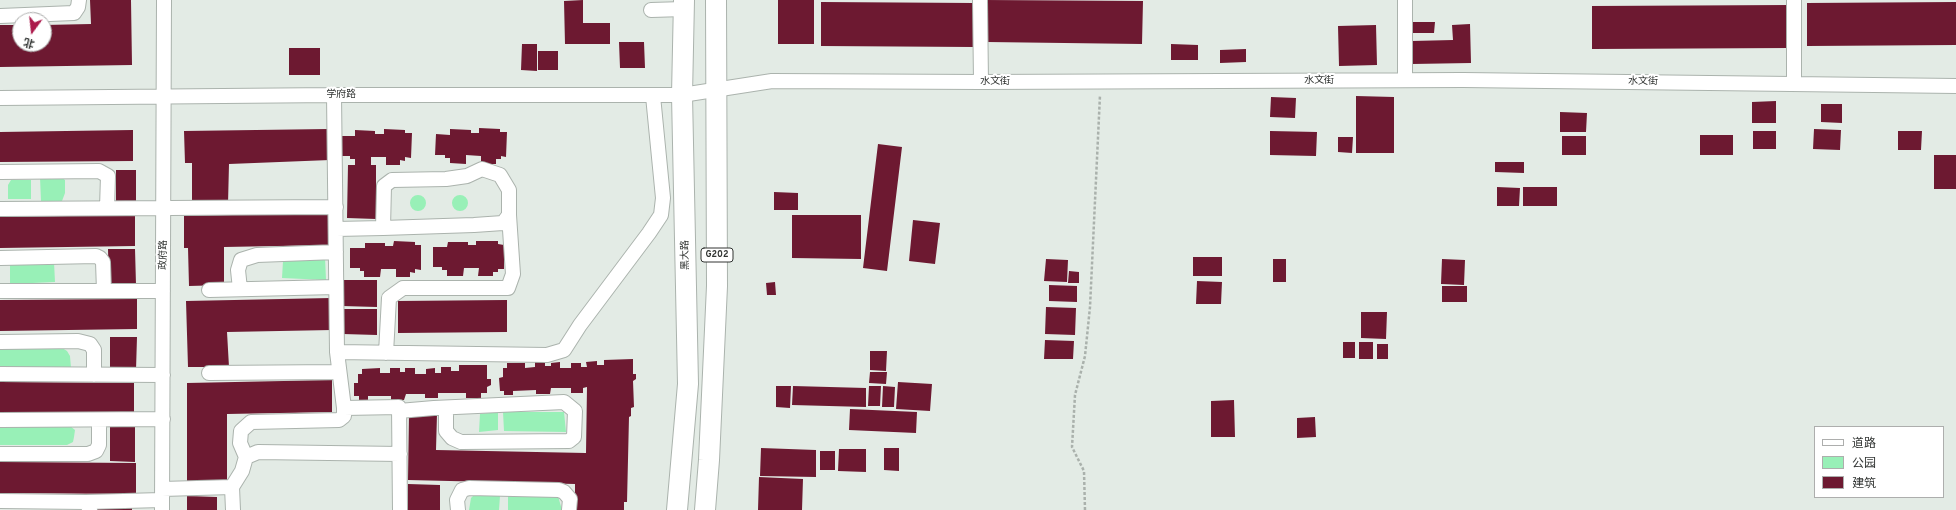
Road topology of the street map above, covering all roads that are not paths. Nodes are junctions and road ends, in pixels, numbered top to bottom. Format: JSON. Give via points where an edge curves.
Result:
{"nodes":[{"id":1,"x":79,"y":0,"type":"edge"},
{"id":2,"x":164,"y":0,"type":"edge"},
{"id":3,"x":716,"y":0,"type":"edge"},
{"id":4,"x":980,"y":0,"type":"edge"},
{"id":5,"x":1405,"y":0,"type":"edge"},
{"id":6,"x":1794,"y":0,"type":"edge"},
{"id":7,"x":684,"y":5,"type":"edge"},
{"id":8,"x":651,"y":10,"type":"dead end"},
{"id":9,"x":0,"y":16,"type":"edge"},
{"id":10,"x":1405,"y":80,"type":"junction"},
{"id":11,"x":981,"y":82,"type":"junction"},
{"id":12,"x":1794,"y":83,"type":"junction"},
{"id":13,"x":1956,"y":86,"type":"edge"},
{"id":14,"x":716,"y":88,"type":"junction"},
{"id":15,"x":334,"y":95,"type":"junction"},
{"id":16,"x":682,"y":95,"type":"junction"},
{"id":17,"x":653,"y":96,"type":"junction"},
{"id":18,"x":164,"y":97,"type":"junction"},
{"id":19,"x":0,"y":98,"type":"edge"},
{"id":20,"x":0,"y":172,"type":"edge"},
{"id":21,"x":336,"y":207,"type":"junction"},
{"id":22,"x":107,"y":208,"type":"junction"},
{"id":23,"x":164,"y":208,"type":"junction"},
{"id":24,"x":0,"y":209,"type":"edge"},
{"id":25,"x":510,"y":215,"type":"junction"},
{"id":26,"x":383,"y":228,"type":"junction"},
{"id":27,"x":336,"y":229,"type":"junction"},
{"id":28,"x":336,"y":252,"type":"junction"},
{"id":29,"x":0,"y":258,"type":"edge"},
{"id":30,"x":336,"y":287,"type":"junction"},
{"id":31,"x":240,"y":289,"type":"junction"},
{"id":32,"x":209,"y":290,"type":"dead end"},
{"id":33,"x":0,"y":291,"type":"edge"},
{"id":34,"x":104,"y":291,"type":"junction"},
{"id":35,"x":163,"y":291,"type":"junction"},
{"id":36,"x":0,"y":342,"type":"edge"},
{"id":37,"x":337,"y":352,"type":"junction"},
{"id":38,"x":386,"y":353,"type":"junction"},
{"id":39,"x":339,"y":372,"type":"junction"},
{"id":40,"x":209,"y":373,"type":"dead end"},
{"id":41,"x":0,"y":374,"type":"edge"},
{"id":42,"x":94,"y":375,"type":"junction"},
{"id":43,"x":163,"y":375,"type":"junction"},
{"id":44,"x":344,"y":408,"type":"junction"},
{"id":45,"x":446,"y":408,"type":"junction"},
{"id":46,"x":399,"y":411,"type":"junction"},
{"id":47,"x":163,"y":419,"type":"junction"},
{"id":48,"x":0,"y":420,"type":"edge"},
{"id":49,"x":99,"y":420,"type":"junction"},
{"id":50,"x":0,"y":454,"type":"edge"},
{"id":51,"x":400,"y":454,"type":"junction"},
{"id":52,"x":246,"y":457,"type":"junction"},
{"id":53,"x":232,"y":487,"type":"junction"},
{"id":54,"x":162,"y":500,"type":"edge"},
{"id":55,"x":0,"y":501,"type":"edge"},
{"id":56,"x":88,"y":506,"type":"edge"},
{"id":57,"x":233,"y":510,"type":"edge"},
{"id":58,"x":400,"y":510,"type":"edge"},
{"id":59,"x":458,"y":510,"type":"edge"},
{"id":60,"x":569,"y":510,"type":"edge"},
{"id":61,"x":677,"y":510,"type":"edge"},
{"id":62,"x":705,"y":510,"type":"edge"}],
"edges":[{"from":1,"to":9,"type":"street","via":[[74,13]]},
{"from":2,"to":18,"type":"street","name":"政府路"},
{"from":3,"to":14,"type":"highway","number":"G202"},
{"from":4,"to":11,"type":"street"},
{"from":5,"to":10,"type":"street"},
{"from":6,"to":12,"type":"street"},
{"from":7,"to":8,"type":"street"},
{"from":7,"to":16,"type":"highway","name":"黑大路"},
{"from":10,"to":11,"type":"street","name":"水文街"},
{"from":10,"to":12,"type":"street","name":"水文街"},
{"from":11,"to":14,"type":"street","name":"水文街","via":[[772,81]]},
{"from":12,"to":13,"type":"street","name":"水文街"},
{"from":14,"to":16,"type":"street","name":"水文街"},
{"from":14,"to":62,"type":"highway","number":"G202","via":[[717,286]]},
{"from":15,"to":17,"type":"street","name":"学府路"},
{"from":15,"to":18,"type":"street","name":"学府路"},
{"from":15,"to":21,"type":"street"},
{"from":16,"to":17,"type":"street","name":"学府路"},
{"from":16,"to":61,"type":"highway","name":"黑大路","via":[[688,384]]},
{"from":17,"to":38,"type":"street","via":[[663,198],[661,215],[564,350],[547,355]]},
{"from":18,"to":19,"type":"street","name":"学府路"},
{"from":18,"to":23,"type":"street","name":"政府路"},
{"from":20,"to":22,"type":"street","via":[[99,171],[108,176]]},
{"from":21,"to":23,"type":"street"},
{"from":21,"to":27,"type":"street"},
{"from":22,"to":23,"type":"street"},
{"from":22,"to":24,"type":"street"},
{"from":23,"to":35,"type":"street","name":"政府路"},
{"from":25,"to":26,"type":"street","via":[[503,223]]},
{"from":25,"to":26,"type":"street","via":[[509,190],[500,175],[482,169],[468,176],[446,179],[392,180],[384,186]]},
{"from":25,"to":38,"type":"street","via":[[513,274],[508,288],[403,288],[389,298]]},
{"from":26,"to":27,"type":"street"},
{"from":27,"to":28,"type":"street"},
{"from":28,"to":30,"type":"street"},
{"from":28,"to":31,"type":"street","via":[[257,255],[241,260],[238,270]]},
{"from":29,"to":34,"type":"street","via":[[96,256],[103,262]]},
{"from":30,"to":31,"type":"street"},
{"from":30,"to":37,"type":"street"},
{"from":31,"to":32,"type":"street"},
{"from":33,"to":34,"type":"street"},
{"from":34,"to":35,"type":"street"},
{"from":35,"to":43,"type":"street","name":"政府路"},
{"from":36,"to":42,"type":"street","via":[[78,341],[90,344],[94,350]]},
{"from":37,"to":38,"type":"street"},
{"from":37,"to":39,"type":"street"},
{"from":39,"to":40,"type":"street"},
{"from":39,"to":44,"type":"street"},
{"from":41,"to":42,"type":"street"},
{"from":42,"to":43,"type":"street"},
{"from":43,"to":47,"type":"street","name":"政府路"},
{"from":44,"to":46,"type":"street","via":[[399,406]]},
{"from":44,"to":52,"type":"street","via":[[344,416],[339,420],[251,422],[241,431],[240,443]]},
{"from":45,"to":45,"type":"street","via":[[564,402],[575,411],[574,437],[569,441],[461,442],[452,438],[446,431]]},
{"from":45,"to":46,"type":"street"},
{"from":46,"to":51,"type":"street"},
{"from":47,"to":49,"type":"street"},
{"from":47,"to":54,"type":"street","name":"政府路"},
{"from":48,"to":49,"type":"street"},
{"from":49,"to":50,"type":"street","via":[[99,445],[96,451],[88,454]]},
{"from":51,"to":52,"type":"street","via":[[258,452]]},
{"from":51,"to":58,"type":"street"},
{"from":52,"to":53,"type":"street","via":[[242,471]]},
{"from":53,"to":54,"type":"street"},
{"from":53,"to":57,"type":"street"},
{"from":54,"to":56,"type":"street"},
{"from":55,"to":56,"type":"street"},
{"from":59,"to":60,"type":"street","via":[[457,500],[462,490],[469,488],[559,490],[570,499]]}]}
